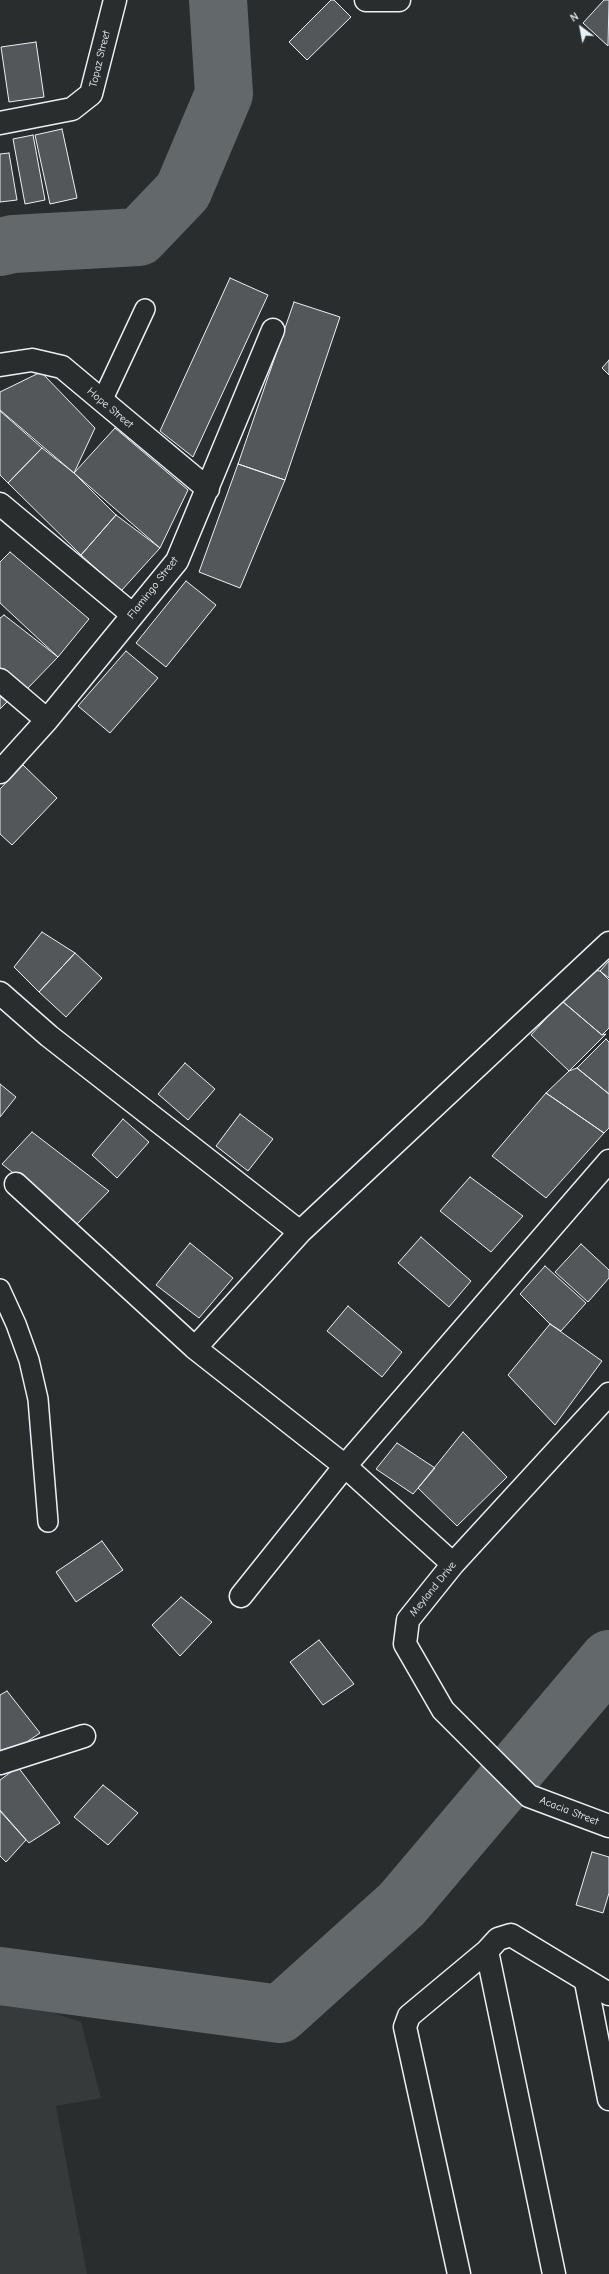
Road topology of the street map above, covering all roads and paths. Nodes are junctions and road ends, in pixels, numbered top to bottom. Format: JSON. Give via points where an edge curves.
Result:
{"nodes":[{"id":1,"x":115,"y":0,"type":"edge"},
{"id":2,"x":366,"y":0,"type":"edge"},
{"id":3,"x":399,"y":0,"type":"edge"},
{"id":4,"x":0,"y":122,"type":"edge"},
{"id":5,"x":145,"y":309,"type":"dead end"},
{"id":6,"x":274,"y":330,"type":"dead end"},
{"id":7,"x":0,"y":365,"type":"edge"},
{"id":8,"x":102,"y":401,"type":"junction"},
{"id":9,"x":208,"y":489,"type":"junction"},
{"id":10,"x":0,"y":504,"type":"edge"},
{"id":11,"x":133,"y":615,"type":"junction"},
{"id":12,"x":0,"y":680,"type":"edge"},
{"id":13,"x":47,"y":720,"type":"junction"},
{"id":14,"x":0,"y":772,"type":"edge"},
{"id":15,"x":609,"y":943,"type":"edge"},
{"id":16,"x":0,"y":993,"type":"edge"},
{"id":17,"x":609,"y":1161,"type":"edge"},
{"id":18,"x":16,"y":1184,"type":"dead end"},
{"id":19,"x":300,"y":1232,"type":"junction"},
{"id":20,"x":0,"y":1289,"type":"edge"},
{"id":21,"x":196,"y":1348,"type":"junction"},
{"id":22,"x":609,"y":1394,"type":"edge"},
{"id":23,"x":345,"y":1466,"type":"junction"},
{"id":24,"x":48,"y":1522,"type":"dead end"},
{"id":25,"x":452,"y":1564,"type":"junction"},
{"id":26,"x":241,"y":1596,"type":"dead end"},
{"id":27,"x":84,"y":1736,"type":"dead end"},
{"id":28,"x":0,"y":1763,"type":"edge"},
{"id":29,"x":529,"y":1796,"type":"joint"},
{"id":30,"x":609,"y":1826,"type":"edge"},
{"id":31,"x":487,"y":1951,"type":"junction"},
{"id":32,"x":586,"y":1982,"type":"junction"},
{"id":33,"x":609,"y":1994,"type":"edge"},
{"id":34,"x":609,"y":2099,"type":"edge"},
{"id":35,"x":458,"y":2274,"type":"edge"},
{"id":36,"x":554,"y":2274,"type":"edge"}],
"edges":[{"from":1,"to":4,"type":"street","name":"Topaz Street","via":[[91,94],[72,109]]},
{"from":2,"to":3,"type":"street"},
{"from":5,"to":8,"type":"lane"},
{"from":6,"to":9,"type":"street","name":"Flamingo Street"},
{"from":7,"to":8,"type":"street","name":"Hope Street","via":[[32,360],[62,367]]},
{"from":8,"to":9,"type":"street","name":"Hope Street"},
{"from":9,"to":11,"type":"street","name":"Flamingo Street","via":[[177,561]]},
{"from":10,"to":11,"type":"street"},
{"from":11,"to":13,"type":"street","name":"Flamingo Street"},
{"from":12,"to":13,"type":"street"},
{"from":13,"to":14,"type":"street","name":"Flamingo Street"},
{"from":15,"to":19,"type":"street"},
{"from":16,"to":19,"type":"street","via":[[50,1036]]},
{"from":17,"to":23,"type":"street"},
{"from":18,"to":21,"type":"street"},
{"from":19,"to":21,"type":"street"},
{"from":20,"to":24,"type":"lane","via":[[29,1360],[38,1399]]},
{"from":21,"to":23,"type":"street"},
{"from":22,"to":25,"type":"street","name":"Meyland Drive"},
{"from":23,"to":25,"type":"street"},
{"from":23,"to":26,"type":"street"},
{"from":25,"to":29,"type":"street","name":"Meyland Drive","via":[[408,1620],[405,1644],[443,1710]]},
{"from":27,"to":28,"type":"street"},
{"from":29,"to":30,"type":"street","name":"Acacia Street"},
{"from":31,"to":32,"type":"street","via":[[498,1939],[511,1935]]},
{"from":31,"to":35,"type":"street","via":[[412,2012],[405,2027]]},
{"from":31,"to":36,"type":"street"},
{"from":32,"to":33,"type":"street"},
{"from":32,"to":34,"type":"street"}]}
